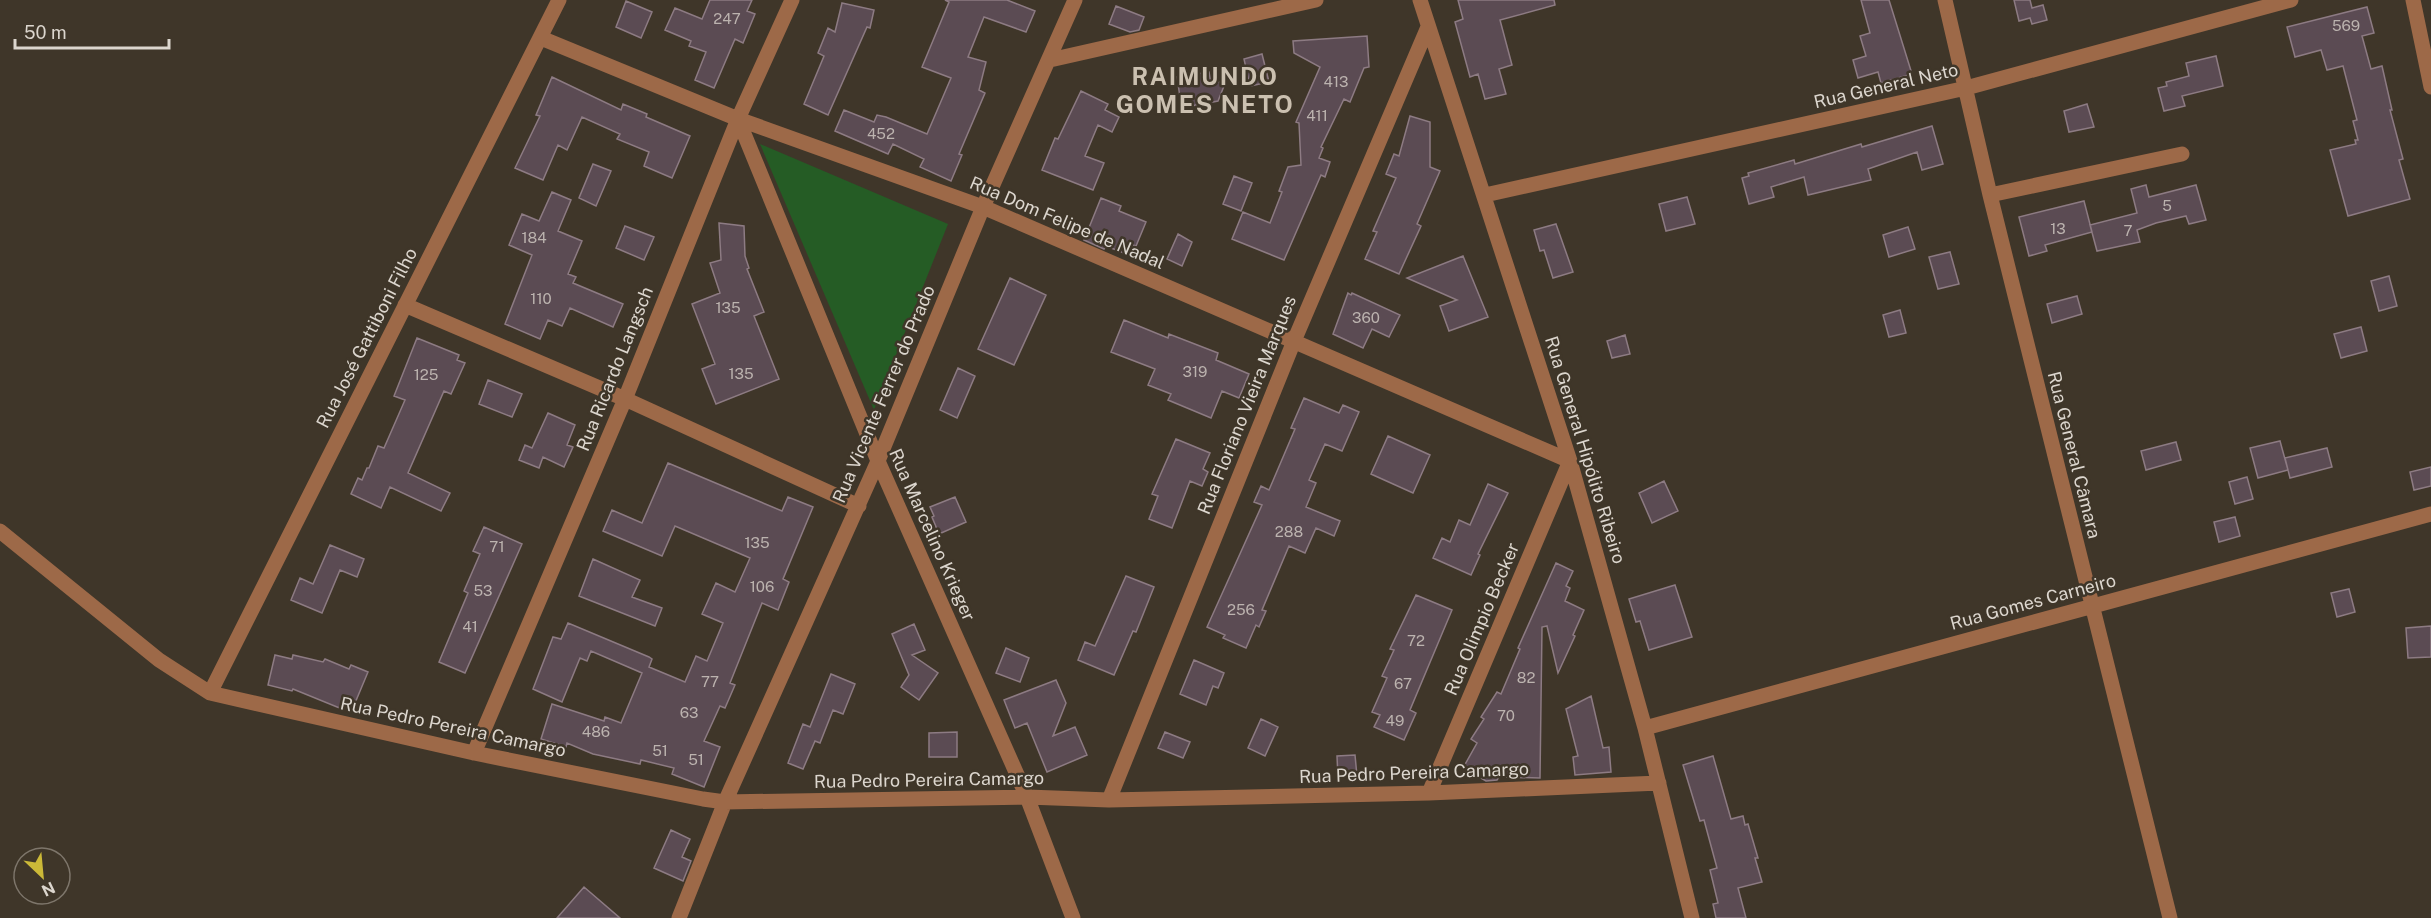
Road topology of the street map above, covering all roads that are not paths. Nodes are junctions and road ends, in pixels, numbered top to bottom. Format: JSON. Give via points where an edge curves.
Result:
{"nodes":[{"id":1,"x":559,"y":0,"type":"edge"},
{"id":2,"x":792,"y":0,"type":"edge"},
{"id":3,"x":1075,"y":0,"type":"edge"},
{"id":4,"x":1316,"y":0,"type":"edge"},
{"id":5,"x":1420,"y":0,"type":"edge"},
{"id":6,"x":1945,"y":0,"type":"edge"},
{"id":7,"x":2291,"y":0,"type":"edge"},
{"id":8,"x":2413,"y":0,"type":"edge"},
{"id":9,"x":1428,"y":27,"type":"junction"},
{"id":10,"x":541,"y":38,"type":"junction"},
{"id":11,"x":1050,"y":60,"type":"junction"},
{"id":12,"x":2431,"y":87,"type":"edge"},
{"id":13,"x":1966,"y":88,"type":"junction"},
{"id":14,"x":738,"y":120,"type":"junction"},
{"id":15,"x":2182,"y":154,"type":"dead end"},
{"id":16,"x":1485,"y":195,"type":"junction"},
{"id":17,"x":1990,"y":195,"type":"junction"},
{"id":18,"x":983,"y":207,"type":"junction"},
{"id":19,"x":405,"y":304,"type":"junction"},
{"id":20,"x":1294,"y":341,"type":"junction"},
{"id":21,"x":625,"y":399,"type":"junction"},
{"id":22,"x":1570,"y":460,"type":"junction"},
{"id":23,"x":878,"y":461,"type":"junction"},
{"id":24,"x":859,"y":506,"type":"junction"},
{"id":25,"x":2431,"y":513,"type":"edge"},
{"id":26,"x":0,"y":531,"type":"edge"},
{"id":27,"x":2092,"y":607,"type":"junction"},
{"id":28,"x":210,"y":693,"type":"junction"},
{"id":29,"x":1645,"y":728,"type":"junction"},
{"id":30,"x":474,"y":753,"type":"junction"},
{"id":31,"x":1659,"y":783,"type":"junction"},
{"id":32,"x":1429,"y":794,"type":"junction"},
{"id":33,"x":1027,"y":797,"type":"junction"},
{"id":34,"x":1109,"y":800,"type":"junction"},
{"id":35,"x":725,"y":802,"type":"junction"},
{"id":36,"x":679,"y":918,"type":"edge"},
{"id":37,"x":1072,"y":918,"type":"edge"},
{"id":38,"x":1692,"y":918,"type":"edge"},
{"id":39,"x":2170,"y":918,"type":"edge"}],
"edges":[{"from":1,"to":10,"type":"street","name":"Rua José Gattiboni Filho"},
{"from":2,"to":14,"type":"street","name":"Rua Ricardo Langsch"},
{"from":3,"to":11,"type":"street","name":"Rua Vicente Ferrer do Prado"},
{"from":4,"to":11,"type":"street"},
{"from":5,"to":9,"type":"street","name":"Rua General Hipólito Ribeiro"},
{"from":6,"to":13,"type":"street","name":"Rua General Câmara"},
{"from":7,"to":13,"type":"street","name":"Rua General Neto"},
{"from":8,"to":12,"type":"street"},
{"from":9,"to":16,"type":"street","name":"Rua General Hipólito Ribeiro"},
{"from":9,"to":20,"type":"street","name":"Rua Floriano Vieira Marques"},
{"from":10,"to":14,"type":"street","name":"Rua Dom Felipe de Nadal"},
{"from":10,"to":19,"type":"street","name":"Rua José Gattiboni Filho"},
{"from":11,"to":18,"type":"street","name":"Rua Vicente Ferrer do Prado"},
{"from":13,"to":16,"type":"street","name":"Rua General Neto"},
{"from":13,"to":17,"type":"street","name":"Rua General Câmara"},
{"from":14,"to":18,"type":"street","name":"Rua Dom Felipe de Nadal"},
{"from":14,"to":21,"type":"street","name":"Rua Ricardo Langsch"},
{"from":14,"to":23,"type":"street","name":"Rua Marcelino Krieger"},
{"from":15,"to":17,"type":"street"},
{"from":16,"to":22,"type":"street","name":"Rua General Hipólito Ribeiro"},
{"from":17,"to":27,"type":"street","name":"Rua General Câmara"},
{"from":18,"to":20,"type":"street","name":"Rua Dom Felipe de Nadal"},
{"from":18,"to":23,"type":"street","name":"Rua Vicente Ferrer do Prado"},
{"from":19,"to":21,"type":"street"},
{"from":19,"to":28,"type":"street","name":"Rua José Gattiboni Filho"},
{"from":20,"to":22,"type":"street","name":"Rua Dom Felipe de Nadal"},
{"from":20,"to":34,"type":"street","name":"Rua Floriano Vieira Marques"},
{"from":21,"to":24,"type":"street"},
{"from":21,"to":30,"type":"street","name":"Rua Ricardo Langsch"},
{"from":22,"to":29,"type":"street","name":"Rua General Hipólito Ribeiro"},
{"from":22,"to":32,"type":"street","name":"Rua Olimpio Becker"},
{"from":23,"to":24,"type":"street","name":"Rua Vicente Ferrer do Prado"},
{"from":23,"to":33,"type":"street","name":"Rua Marcelino Krieger"},
{"from":24,"to":35,"type":"street","name":"Rua Vicente Ferrer do Prado"},
{"from":25,"to":27,"type":"street","name":"Rua Gomes Carneiro"},
{"from":26,"to":28,"type":"street","via":[[159,660]]},
{"from":27,"to":29,"type":"street","name":"Rua Gomes Carneiro"},
{"from":27,"to":39,"type":"street","name":"Rua General Câmara"},
{"from":28,"to":30,"type":"street","name":"Rua Pedro Pereira Camargo"},
{"from":29,"to":31,"type":"street","name":"Rua General Hipólito Ribeiro"},
{"from":30,"to":35,"type":"street","name":"Rua Pedro Pereira Camargo"},
{"from":31,"to":32,"type":"street","name":"Rua Pedro Pereira Camargo"},
{"from":31,"to":38,"type":"street","name":"Rua General Hipólito Ribeiro"},
{"from":32,"to":34,"type":"street","name":"Rua Pedro Pereira Camargo"},
{"from":33,"to":34,"type":"street","name":"Rua Pedro Pereira Camargo"},
{"from":33,"to":35,"type":"street","name":"Rua Pedro Pereira Camargo"},
{"from":33,"to":37,"type":"street","name":"Rua Marcelino Krieger"},
{"from":35,"to":36,"type":"street","name":"Rua Vicente Ferrer do Prado"}]}
